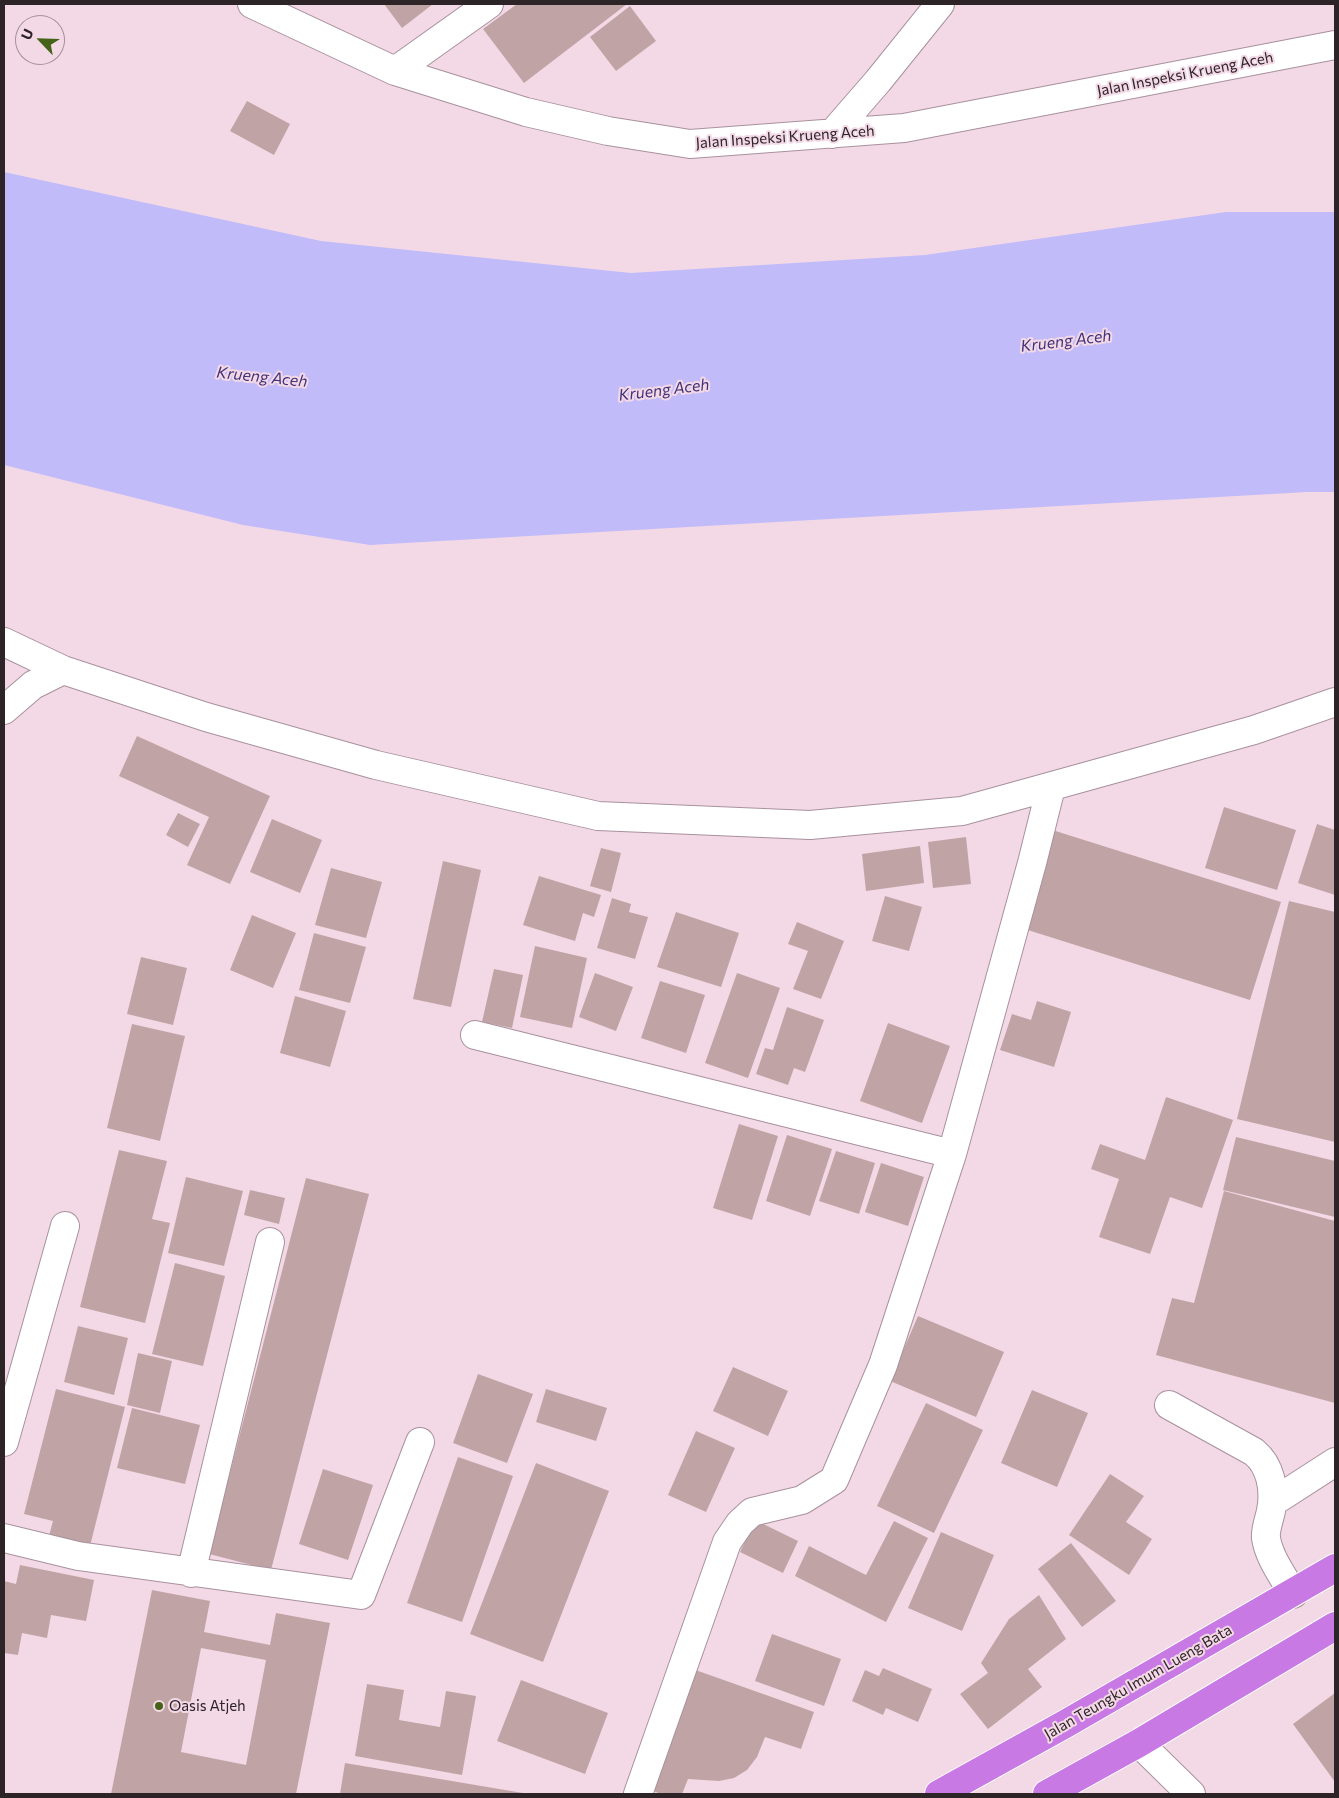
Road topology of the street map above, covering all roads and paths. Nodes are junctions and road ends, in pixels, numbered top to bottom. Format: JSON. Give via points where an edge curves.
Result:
{"nodes":[{"id":1,"x":252,"y":4,"type":"edge"},
{"id":2,"x":489,"y":4,"type":"edge"},
{"id":3,"x":940,"y":4,"type":"edge"},
{"id":4,"x":1335,"y":45,"type":"edge"},
{"id":5,"x":395,"y":71,"type":"junction"},
{"id":6,"x":832,"y":134,"type":"junction"},
{"id":7,"x":4,"y":642,"type":"edge"},
{"id":8,"x":63,"y":670,"type":"junction"},
{"id":9,"x":1335,"y":702,"type":"edge"},
{"id":10,"x":4,"y":710,"type":"edge"},
{"id":11,"x":1051,"y":787,"type":"junction"},
{"id":12,"x":475,"y":1035,"type":"dead end"},
{"id":13,"x":952,"y":1154,"type":"junction"},
{"id":14,"x":65,"y":1226,"type":"dead end"},
{"id":15,"x":270,"y":1242,"type":"dead end"},
{"id":16,"x":1169,"y":1405,"type":"dead end"},
{"id":17,"x":4,"y":1442,"type":"edge"},
{"id":18,"x":420,"y":1442,"type":"dead end"},
{"id":19,"x":1335,"y":1462,"type":"edge"},
{"id":20,"x":1273,"y":1502,"type":"junction"},
{"id":21,"x":4,"y":1538,"type":"edge"},
{"id":22,"x":1335,"y":1568,"type":"edge"},
{"id":23,"x":192,"y":1573,"type":"junction"},
{"id":24,"x":1293,"y":1594,"type":"junction"},
{"id":25,"x":1335,"y":1626,"type":"edge"},
{"id":26,"x":1139,"y":1743,"type":"junction"},
{"id":27,"x":638,"y":1794,"type":"edge"},
{"id":28,"x":939,"y":1794,"type":"edge"},
{"id":29,"x":1047,"y":1794,"type":"edge"},
{"id":30,"x":1191,"y":1794,"type":"edge"}],
"edges":[{"from":1,"to":5,"type":"street","name":"Jalan Inspeksi Krueng Aceh"},
{"from":2,"to":5,"type":"street"},
{"from":3,"to":6,"type":"street"},
{"from":4,"to":6,"type":"street","name":"Jalan Inspeksi Krueng Aceh","via":[[904,128]]},
{"from":5,"to":6,"type":"street","name":"Jalan Inspeksi Krueng Aceh","via":[[526,112],[608,131],[690,144]]},
{"from":7,"to":8,"type":"street"},
{"from":8,"to":10,"type":"street","via":[[33,685]]},
{"from":8,"to":11,"type":"street","via":[[206,717],[376,764],[598,816],[810,825],[962,811]]},
{"from":9,"to":11,"type":"street","via":[[1254,730]]},
{"from":11,"to":13,"type":"street"},
{"from":12,"to":13,"type":"street"},
{"from":13,"to":27,"type":"street","via":[[883,1364],[834,1480],[802,1500],[752,1512],[726,1542]]},
{"from":14,"to":17,"type":"street"},
{"from":15,"to":23,"type":"street"},
{"from":16,"to":20,"type":"street","via":[[1262,1459],[1269,1470]]},
{"from":18,"to":23,"type":"street","via":[[361,1595]]},
{"from":19,"to":20,"type":"street"},
{"from":20,"to":24,"type":"street","via":[[1266,1535],[1269,1549]]},
{"from":21,"to":23,"type":"street","via":[[78,1556]]},
{"from":22,"to":24,"type":"highway","name":"Jalan Teungku Imum Lueng Bata"},
{"from":24,"to":28,"type":"highway","name":"Jalan Teungku Imum Lueng Bata"},
{"from":25,"to":26,"type":"highway"},
{"from":26,"to":29,"type":"highway"},
{"from":26,"to":30,"type":"street"}]}
